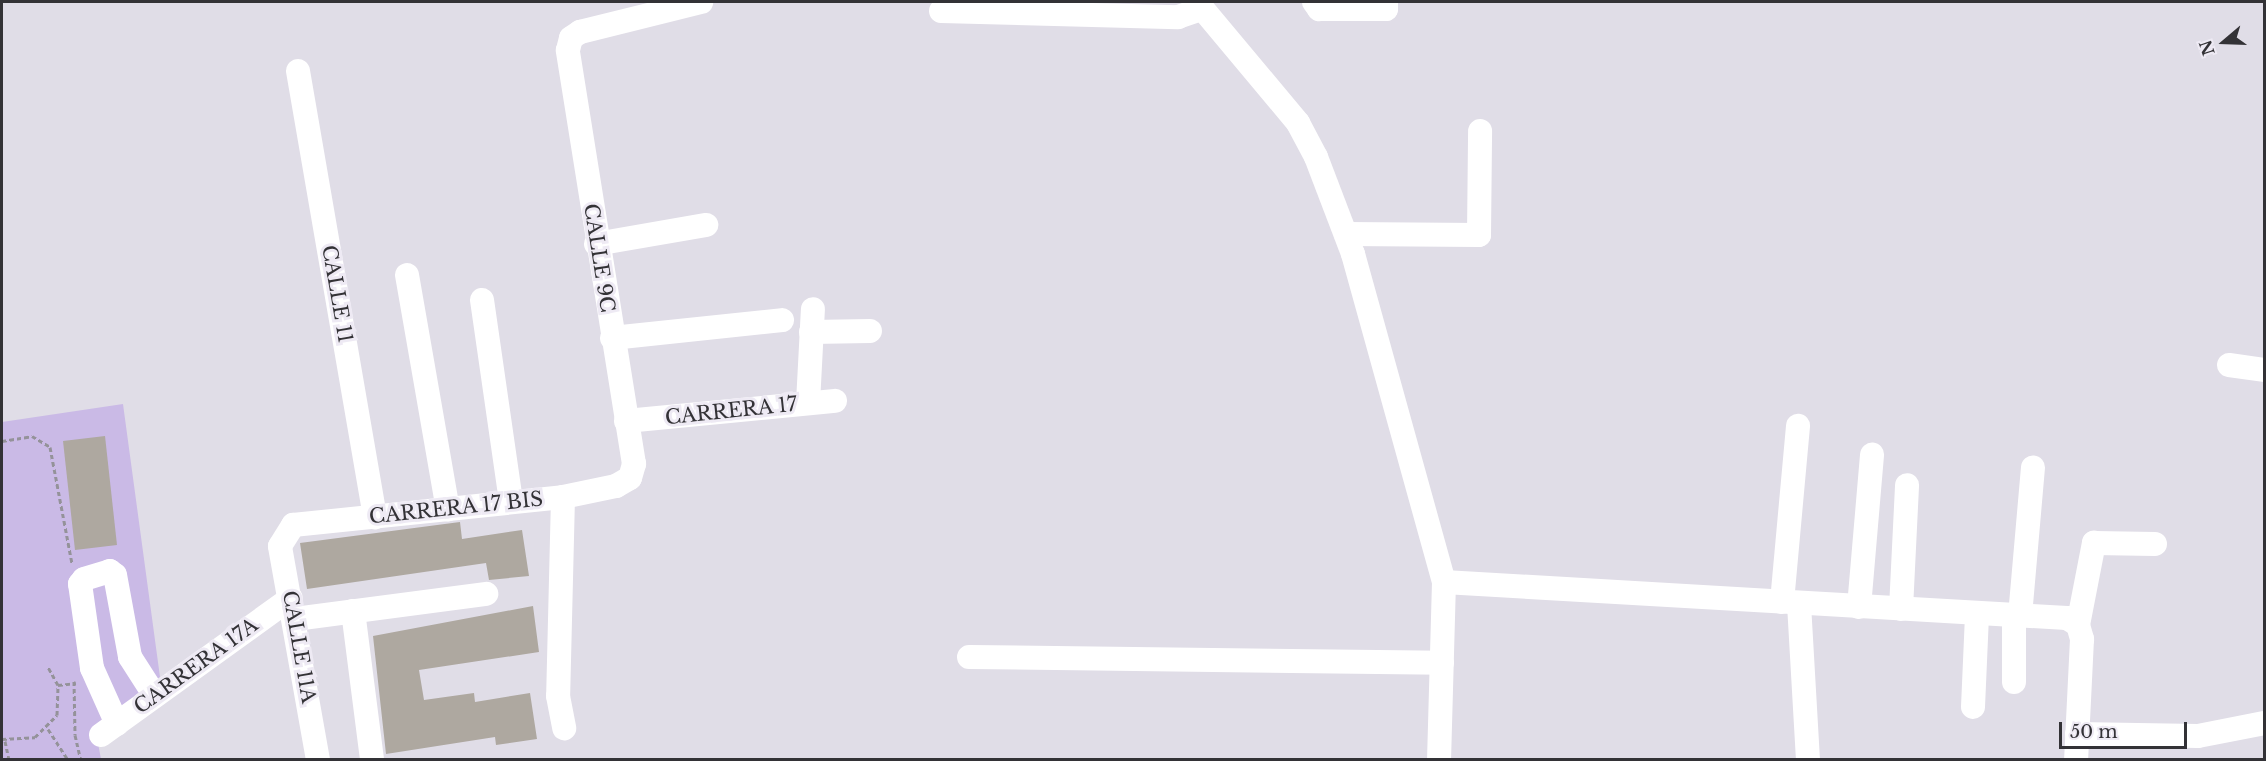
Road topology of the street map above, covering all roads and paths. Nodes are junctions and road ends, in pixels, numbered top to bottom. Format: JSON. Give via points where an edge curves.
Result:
{"nodes":[{"id":1,"x":701,"y":2,"type":"edge"},
{"id":2,"x":1314,"y":2,"type":"edge"},
{"id":3,"x":1386,"y":2,"type":"edge"},
{"id":4,"x":1199,"y":5,"type":"edge"},
{"id":5,"x":941,"y":10,"type":"dead end"},
{"id":6,"x":298,"y":71,"type":"dead end"},
{"id":7,"x":1480,"y":131,"type":"dead end"},
{"id":8,"x":706,"y":225,"type":"dead end"},
{"id":9,"x":1346,"y":234,"type":"junction"},
{"id":10,"x":596,"y":244,"type":"junction"},
{"id":11,"x":407,"y":275,"type":"dead end"},
{"id":12,"x":482,"y":300,"type":"dead end"},
{"id":13,"x":782,"y":320,"type":"dead end"},
{"id":14,"x":870,"y":331,"type":"dead end"},
{"id":15,"x":612,"y":338,"type":"junction"},
{"id":16,"x":2229,"y":365,"type":"dead end"},
{"id":17,"x":2265,"y":370,"type":"edge"},
{"id":18,"x":836,"y":401,"type":"dead end"},
{"id":19,"x":808,"y":403,"type":"junction"},
{"id":20,"x":626,"y":421,"type":"junction"},
{"id":21,"x":1798,"y":426,"type":"dead end"},
{"id":22,"x":1872,"y":455,"type":"dead end"},
{"id":23,"x":2033,"y":468,"type":"dead end"},
{"id":24,"x":630,"y":478,"type":"joint"},
{"id":25,"x":1907,"y":485,"type":"dead end"},
{"id":26,"x":563,"y":497,"type":"junction"},
{"id":27,"x":511,"y":501,"type":"junction"},
{"id":28,"x":447,"y":509,"type":"junction"},
{"id":29,"x":375,"y":517,"type":"junction"},
{"id":30,"x":283,"y":535,"type":"joint"},
{"id":31,"x":2155,"y":544,"type":"dead end"},
{"id":32,"x":1444,"y":582,"type":"junction"},
{"id":33,"x":486,"y":594,"type":"dead end"},
{"id":34,"x":1790,"y":603,"type":"junction"},
{"id":35,"x":1859,"y":607,"type":"junction"},
{"id":36,"x":293,"y":608,"type":"junction"},
{"id":37,"x":1902,"y":609,"type":"junction"},
{"id":38,"x":353,"y":611,"type":"junction"},
{"id":39,"x":1977,"y":614,"type":"junction"},
{"id":40,"x":2017,"y":616,"type":"junction"},
{"id":41,"x":2078,"y":625,"type":"junction"},
{"id":42,"x":969,"y":657,"type":"dead end"},
{"id":43,"x":1442,"y":663,"type":"junction"},
{"id":44,"x":48,"y":667,"type":"dead end"},
{"id":45,"x":2014,"y":682,"type":"dead end"},
{"id":46,"x":75,"y":683,"type":"dead end"},
{"id":47,"x":58,"y":685,"type":"junction"},
{"id":48,"x":156,"y":696,"type":"junction"},
{"id":49,"x":1973,"y":707,"type":"dead end"},
{"id":50,"x":2265,"y":723,"type":"edge"},
{"id":51,"x":48,"y":728,"type":"junction"},
{"id":52,"x":564,"y":728,"type":"dead end"},
{"id":53,"x":2077,"y":734,"type":"junction"},
{"id":54,"x":3,"y":740,"type":"edge"},
{"id":55,"x":9,"y":759,"type":"edge"},
{"id":56,"x":68,"y":759,"type":"edge"},
{"id":57,"x":318,"y":759,"type":"edge"},
{"id":58,"x":372,"y":759,"type":"edge"},
{"id":59,"x":1439,"y":759,"type":"edge"},
{"id":60,"x":1808,"y":759,"type":"edge"},
{"id":61,"x":2076,"y":759,"type":"edge"}],
"edges":[{"from":1,"to":10,"type":"street","name":"CALLE 9C","via":[[580,32],[571,38],[568,50]]},
{"from":2,"to":3,"type":"street","via":[[1319,9],[1386,9]]},
{"from":4,"to":5,"type":"street","via":[[1179,17]]},
{"from":4,"to":9,"type":"street","via":[[1298,123]]},
{"from":6,"to":29,"type":"street","name":"CALLE 11"},
{"from":7,"to":9,"type":"street","via":[[1479,235]]},
{"from":8,"to":10,"type":"street"},
{"from":9,"to":32,"type":"street"},
{"from":10,"to":15,"type":"street","name":"CALLE 9C"},
{"from":11,"to":28,"type":"street"},
{"from":12,"to":27,"type":"street"},
{"from":13,"to":15,"type":"street"},
{"from":14,"to":19,"type":"street","via":[[812,321]]},
{"from":15,"to":20,"type":"street","name":"CALLE 9C"},
{"from":16,"to":17,"type":"street"},
{"from":18,"to":19,"type":"street","name":"CARRERA 17"},
{"from":19,"to":20,"type":"street","name":"CARRERA 17"},
{"from":20,"to":24,"type":"street","name":"CALLE 9C","via":[[634,464]]},
{"from":21,"to":34,"type":"street"},
{"from":22,"to":35,"type":"street"},
{"from":23,"to":40,"type":"street"},
{"from":24,"to":26,"type":"street","name":"CARRERA 17 BIS","via":[[616,486]]},
{"from":25,"to":37,"type":"street"},
{"from":26,"to":27,"type":"street","name":"CARRERA 17 BIS"},
{"from":26,"to":52,"type":"street","via":[[558,696]]},
{"from":27,"to":28,"type":"street","name":"CARRERA 17 BIS"},
{"from":28,"to":29,"type":"street","name":"CARRERA 17 BIS"},
{"from":29,"to":30,"type":"street","name":"CARRERA 17 BIS","via":[[293,525]]},
{"from":30,"to":36,"type":"street","name":"CALLE 11A","via":[[280,546]]},
{"from":31,"to":41,"type":"street","via":[[2094,543]]},
{"from":32,"to":34,"type":"street"},
{"from":32,"to":43,"type":"street"},
{"from":33,"to":38,"type":"street"},
{"from":34,"to":35,"type":"street"},
{"from":34,"to":60,"type":"street"},
{"from":35,"to":37,"type":"street"},
{"from":36,"to":38,"type":"street"},
{"from":36,"to":48,"type":"street","name":"CARRERA 17A"},
{"from":36,"to":57,"type":"street","name":"CALLE 11A"},
{"from":37,"to":39,"type":"street"},
{"from":38,"to":58,"type":"street"},
{"from":39,"to":40,"type":"street"},
{"from":39,"to":49,"type":"street"},
{"from":40,"to":41,"type":"street","via":[[2067,618]]},
{"from":40,"to":45,"type":"street"},
{"from":41,"to":53,"type":"street","via":[[2082,639]]},
{"from":42,"to":43,"type":"street"},
{"from":43,"to":59,"type":"street"},
{"from":44,"to":47,"type":"path"},
{"from":46,"to":47,"type":"path"},
{"from":47,"to":51,"type":"path","via":[[57,716]]},
{"from":48,"to":48,"type":"street","name":"CARRERA 17A","via":[[109,729],[92,668],[80,584],[84,579],[110,571],[115,575],[130,657]]},
{"from":50,"to":53,"type":"street","via":[[2198,736]]},
{"from":51,"to":54,"type":"path","via":[[21,742]]},
{"from":51,"to":56,"type":"path"},
{"from":53,"to":61,"type":"street"},
{"from":54,"to":55,"type":"path"}]}
